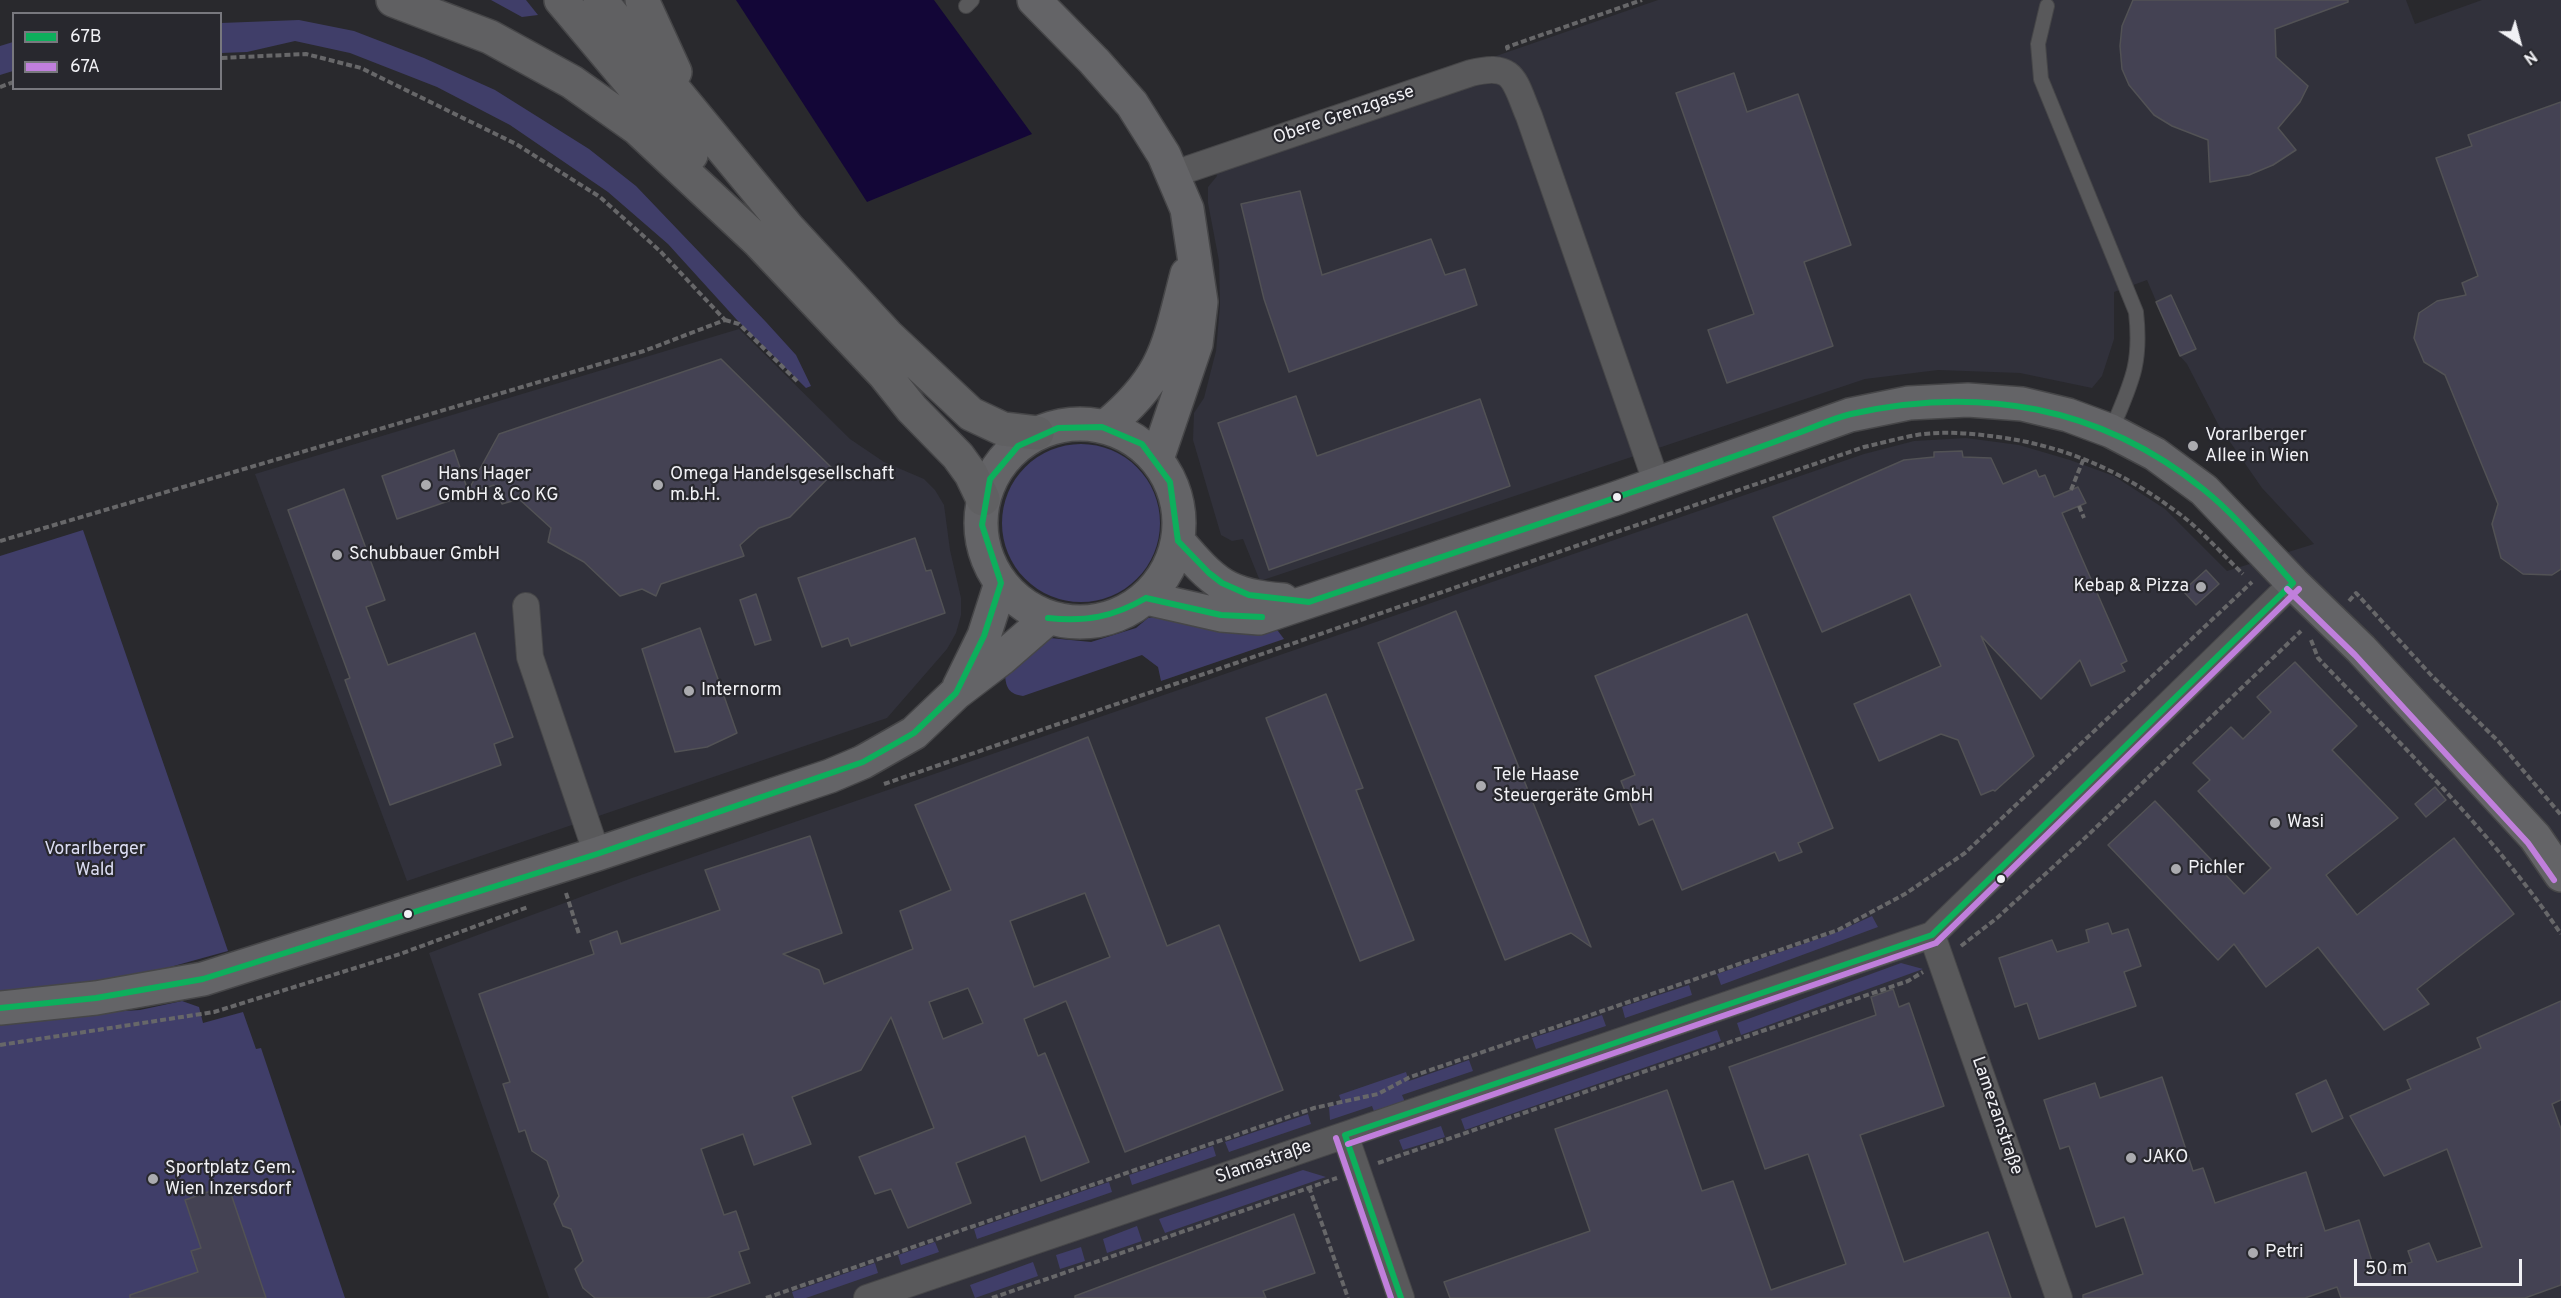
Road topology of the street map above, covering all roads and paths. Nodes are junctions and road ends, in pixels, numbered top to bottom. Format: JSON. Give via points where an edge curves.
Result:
{"nodes":[{"id":1,"x":393,"y":0,"type":"edge"},
{"id":2,"x":561,"y":0,"type":"edge"},
{"id":3,"x":600,"y":0,"type":"edge"},
{"id":4,"x":642,"y":0,"type":"edge"},
{"id":5,"x":1034,"y":0,"type":"edge"},
{"id":6,"x":1642,"y":0,"type":"edge"},
{"id":7,"x":2047,"y":6,"type":"dead end"},
{"id":8,"x":1507,"y":47,"type":"dead end"},
{"id":9,"x":222,"y":58,"type":"edge"},
{"id":10,"x":711,"y":136,"type":"junction"},
{"id":11,"x":1174,"y":174,"type":"junction"},
{"id":12,"x":758,"y":241,"type":"junction"},
{"id":13,"x":1192,"y":255,"type":"junction"},
{"id":14,"x":725,"y":320,"type":"junction"},
{"id":15,"x":799,"y":383,"type":"dead end"},
{"id":16,"x":1105,"y":427,"type":"junction"},
{"id":17,"x":2111,"y":431,"type":"junction"},
{"id":18,"x":1037,"y":433,"type":"junction"},
{"id":19,"x":2084,"y":458,"type":"junction"},
{"id":20,"x":1157,"y":459,"type":"junction"},
{"id":21,"x":1657,"y":484,"type":"junction"},
{"id":22,"x":2071,"y":490,"type":"dead end"},
{"id":23,"x":983,"y":499,"type":"junction"},
{"id":24,"x":2079,"y":506,"type":"dead end"},
{"id":25,"x":2084,"y":518,"type":"dead end"},
{"id":26,"x":0,"y":541,"type":"edge"},
{"id":27,"x":1178,"y":541,"type":"junction"},
{"id":28,"x":2252,"y":582,"type":"junction"},
{"id":29,"x":1001,"y":584,"type":"junction"},
{"id":30,"x":2283,"y":593,"type":"junction"},
{"id":31,"x":1146,"y":598,"type":"junction"},
{"id":32,"x":1309,"y":602,"type":"junction"},
{"id":33,"x":526,"y":606,"type":"dead end"},
{"id":34,"x":1048,"y":618,"type":"junction"},
{"id":35,"x":2321,"y":630,"type":"junction"},
{"id":36,"x":956,"y":693,"type":"junction"},
{"id":37,"x":883,"y":784,"type":"dead end"},
{"id":38,"x":2561,"y":815,"type":"edge"},
{"id":39,"x":597,"y":854,"type":"junction"},
{"id":40,"x":2561,"y":875,"type":"edge"},
{"id":41,"x":577,"y":890,"type":"dead end"},
{"id":42,"x":566,"y":893,"type":"junction"},
{"id":43,"x":555,"y":897,"type":"dead end"},
{"id":44,"x":533,"y":905,"type":"dead end"},
{"id":45,"x":579,"y":934,"type":"dead end"},
{"id":46,"x":2561,"y":934,"type":"edge"},
{"id":47,"x":1932,"y":935,"type":"junction"},
{"id":48,"x":0,"y":1008,"type":"edge"},
{"id":49,"x":0,"y":1046,"type":"edge"},
{"id":50,"x":1345,"y":1135,"type":"junction"},
{"id":51,"x":1309,"y":1187,"type":"dead end"},
{"id":52,"x":766,"y":1298,"type":"edge"},
{"id":53,"x":867,"y":1298,"type":"edge"},
{"id":54,"x":1348,"y":1298,"type":"edge"},
{"id":55,"x":1401,"y":1298,"type":"edge"},
{"id":56,"x":2059,"y":1298,"type":"edge"}],
"edges":[{"from":1,"to":12,"type":"highway","via":[[490,37],[572,82],[637,128]]},
{"from":2,"to":12,"type":"highway","via":[[705,171]]},
{"from":3,"to":10,"type":"highway"},
{"from":4,"to":10,"type":"highway","via":[[665,54]]},
{"from":5,"to":11,"type":"main road","via":[[1132,104]]},
{"from":6,"to":8,"type":"path"},
{"from":7,"to":17,"type":"lane","via":[[2038,44],[2041,79],[2136,312],[2140,345],[2134,375]]},
{"from":9,"to":14,"type":"path","via":[[306,54],[361,68],[516,144],[600,197],[660,251]]},
{"from":10,"to":18,"type":"highway","via":[[795,236],[956,401],[984,422]]},
{"from":11,"to":13,"type":"main road","via":[[1187,209]]},
{"from":11,"to":21,"type":"street","name":"Obere Grenzgasse","via":[[1471,72],[1492,68],[1513,79]]},
{"from":12,"to":23,"type":"highway","via":[[958,456]]},
{"from":13,"to":16,"type":"main road","via":[[1171,338],[1154,378],[1142,395]]},
{"from":13,"to":20,"type":"main road","via":[[1201,302],[1196,344]]},
{"from":14,"to":15,"type":"path","via":[[738,324]]},
{"from":14,"to":26,"type":"path","via":[[644,351]]},
{"from":16,"to":18,"type":"main road","via":[[1072,424]]},
{"from":16,"to":20,"type":"main road","via":[[1136,441]]},
{"from":17,"to":21,"type":"main road","via":[[2022,404],[1968,400],[1909,403],[1850,415]]},
{"from":17,"to":30,"type":"main road","via":[[2155,454],[2204,490]]},
{"from":18,"to":23,"type":"main road","via":[[1015,448],[997,468]]},
{"from":19,"to":22,"type":"path"},
{"from":19,"to":28,"type":"path","via":[[2134,483],[2182,516]]},
{"from":19,"to":37,"type":"path","via":[[2057,448],[1967,433],[1919,435],[1864,447]]},
{"from":20,"to":27,"type":"main road","via":[[1173,487],[1179,517]]},
{"from":21,"to":32,"type":"main road"},
{"from":23,"to":29,"type":"main road","via":[[981,530],[987,559]]},
{"from":24,"to":25,"type":"path"},
{"from":27,"to":31,"type":"main road","via":[[1164,577]]},
{"from":27,"to":32,"type":"main road","via":[[1209,576],[1241,595]]},
{"from":28,"to":30,"type":"path"},
{"from":28,"to":52,"type":"path","via":[[1965,853],[1905,894],[1838,930],[1410,1077],[1378,1094],[1314,1108]]},
{"from":29,"to":34,"type":"main road","via":[[1021,604]]},
{"from":29,"to":36,"type":"main road","via":[[984,636]]},
{"from":30,"to":35,"type":"main road"},
{"from":30,"to":47,"type":"street","name":"Slamastraße"},
{"from":31,"to":32,"type":"main road","via":[[1221,615],[1259,618]]},
{"from":31,"to":34,"type":"main road","via":[[1116,615],[1084,623]]},
{"from":33,"to":39,"type":"street","via":[[530,657]]},
{"from":34,"to":36,"type":"main road"},
{"from":35,"to":38,"type":"path","via":[[2356,593],[2499,742]]},
{"from":35,"to":40,"type":"main road","via":[[2535,837]]},
{"from":35,"to":46,"type":"path","via":[[2318,658],[2445,790],[2518,875]]},
{"from":36,"to":39,"type":"main road","via":[[914,733],[863,762]]},
{"from":39,"to":48,"type":"main road","via":[[203,979],[96,998]]},
{"from":41,"to":42,"type":"path"},
{"from":42,"to":43,"type":"path"},
{"from":42,"to":45,"type":"path"},
{"from":44,"to":49,"type":"path","via":[[400,954],[214,1012]]},
{"from":47,"to":50,"type":"street","name":"Slamastraße"},
{"from":47,"to":56,"type":"street","name":"Lamezanstraße"},
{"from":50,"to":53,"type":"street","name":"Slamastraße"},
{"from":50,"to":55,"type":"street"},
{"from":51,"to":54,"type":"path"}]}
